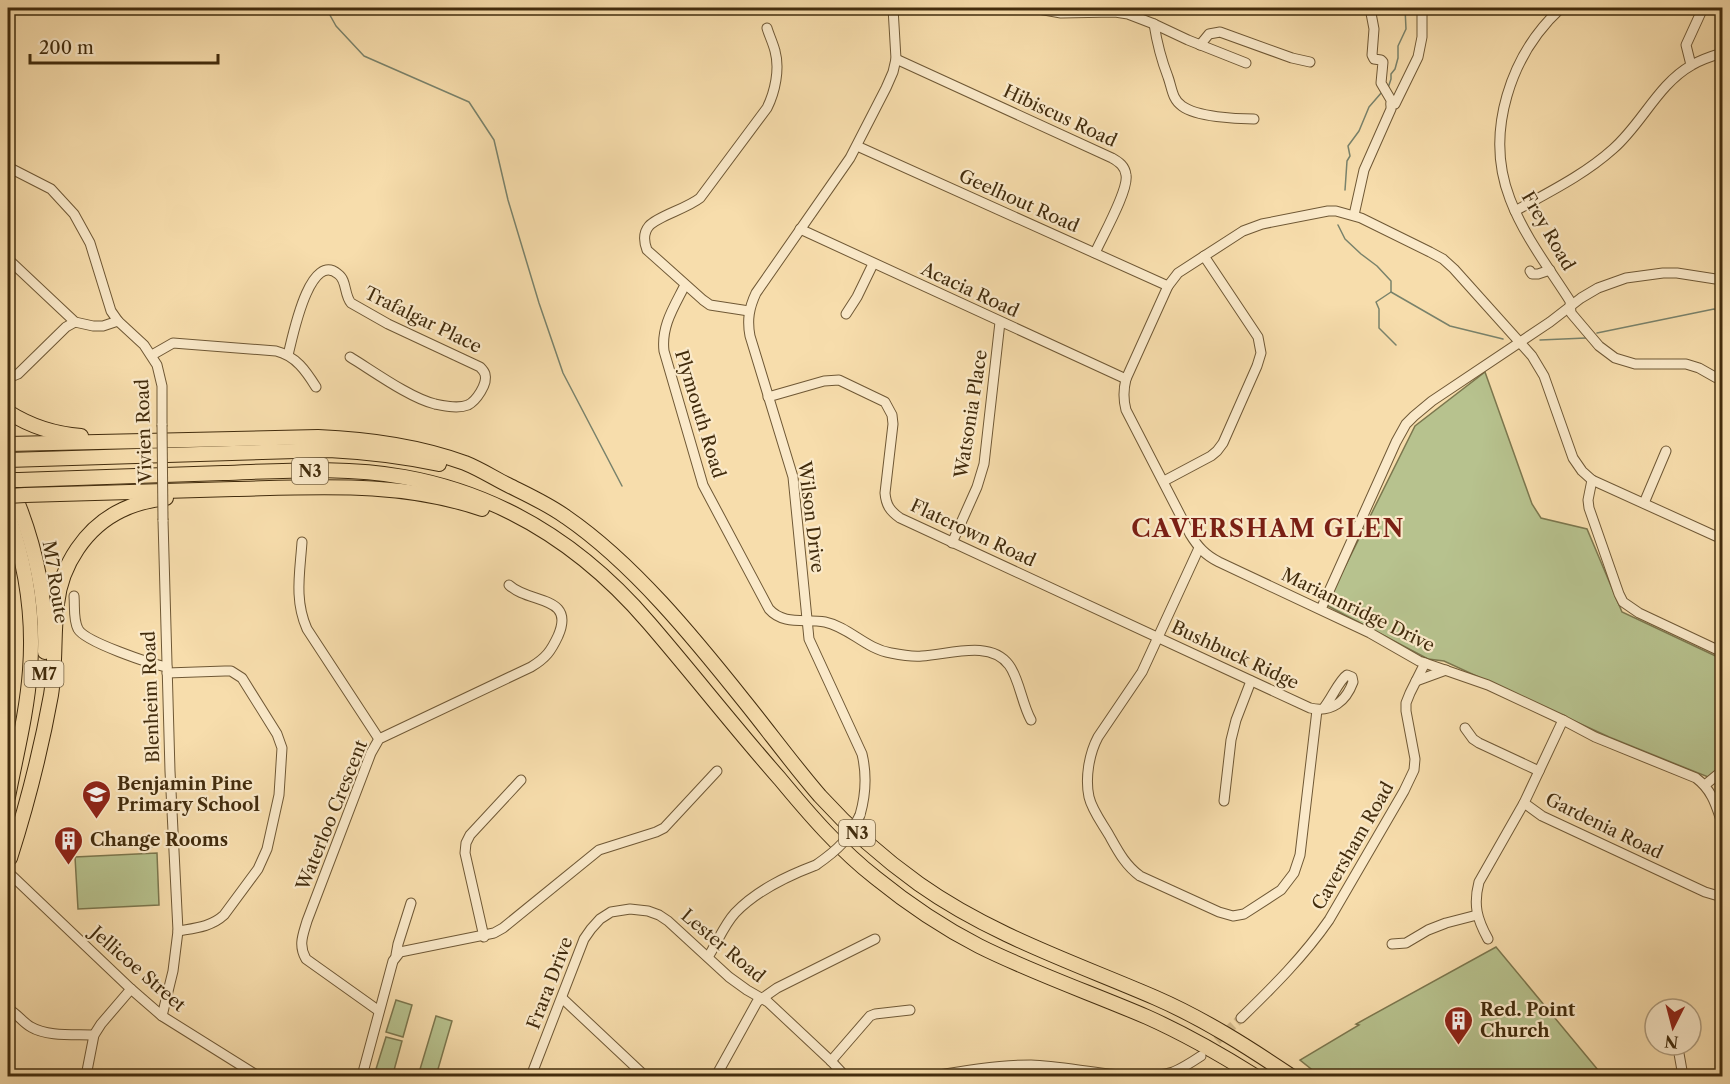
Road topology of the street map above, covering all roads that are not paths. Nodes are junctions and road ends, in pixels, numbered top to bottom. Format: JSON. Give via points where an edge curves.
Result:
{"nodes":[{"id":1,"x":893,"y":8,"type":"edge"},
{"id":2,"x":1033,"y":8,"type":"edge"},
{"id":3,"x":1370,"y":8,"type":"edge"},
{"id":4,"x":1422,"y":8,"type":"edge"},
{"id":5,"x":1561,"y":8,"type":"edge"},
{"id":6,"x":1703,"y":8,"type":"edge"},
{"id":7,"x":1154,"y":24,"type":"junction"},
{"id":8,"x":766,"y":28,"type":"dead end"},
{"id":9,"x":1200,"y":45,"type":"junction"},
{"id":10,"x":1722,"y":53,"type":"edge"},
{"id":11,"x":896,"y":59,"type":"junction"},
{"id":12,"x":1310,"y":62,"type":"dead end"},
{"id":13,"x":1246,"y":63,"type":"dead end"},
{"id":14,"x":1691,"y":65,"type":"junction"},
{"id":15,"x":1391,"y":101,"type":"junction"},
{"id":16,"x":1254,"y":118,"type":"dead end"},
{"id":17,"x":857,"y":146,"type":"junction"},
{"id":18,"x":8,"y":167,"type":"edge"},
{"id":19,"x":1515,"y":211,"type":"junction"},
{"id":20,"x":1354,"y":215,"type":"junction"},
{"id":21,"x":800,"y":229,"type":"junction"},
{"id":22,"x":1095,"y":253,"type":"junction"},
{"id":23,"x":1204,"y":256,"type":"junction"},
{"id":24,"x":8,"y":259,"type":"edge"},
{"id":25,"x":873,"y":264,"type":"junction"},
{"id":26,"x":1550,"y":270,"type":"junction"},
{"id":27,"x":1530,"y":271,"type":"dead end"},
{"id":28,"x":1722,"y":280,"type":"edge"},
{"id":29,"x":685,"y":285,"type":"junction"},
{"id":30,"x":1168,"y":286,"type":"junction"},
{"id":31,"x":1571,"y":307,"type":"junction"},
{"id":32,"x":749,"y":311,"type":"junction"},
{"id":33,"x":846,"y":314,"type":"dead end"},
{"id":34,"x":118,"y":321,"type":"junction"},
{"id":35,"x":75,"y":322,"type":"junction"},
{"id":36,"x":1000,"y":322,"type":"junction"},
{"id":37,"x":1520,"y":343,"type":"junction"},
{"id":38,"x":152,"y":355,"type":"junction"},
{"id":39,"x":288,"y":355,"type":"junction"},
{"id":40,"x":350,"y":357,"type":"dead end"},
{"id":41,"x":1131,"y":370,"type":"junction"},
{"id":42,"x":1114,"y":374,"type":"junction"},
{"id":43,"x":8,"y":378,"type":"edge"},
{"id":44,"x":1126,"y":379,"type":"junction"},
{"id":45,"x":1722,"y":381,"type":"edge"},
{"id":46,"x":316,"y":387,"type":"dead end"},
{"id":47,"x":768,"y":397,"type":"junction"},
{"id":48,"x":8,"y":412,"type":"edge"},
{"id":49,"x":152,"y":441,"type":"junction"},
{"id":50,"x":8,"y":444,"type":"edge"},
{"id":51,"x":1666,"y":451,"type":"dead end"},
{"id":52,"x":9,"y":460,"type":"edge"},
{"id":53,"x":11,"y":480,"type":"edge"},
{"id":54,"x":1592,"y":480,"type":"junction"},
{"id":55,"x":1164,"y":481,"type":"junction"},
{"id":56,"x":510,"y":486,"type":"junction"},
{"id":57,"x":260,"y":488,"type":"junction"},
{"id":58,"x":8,"y":496,"type":"edge"},
{"id":59,"x":1644,"y":503,"type":"junction"},
{"id":60,"x":8,"y":515,"type":"edge"},
{"id":61,"x":163,"y":519,"type":"joint"},
{"id":62,"x":1722,"y":539,"type":"edge"},
{"id":63,"x":302,"y":542,"type":"dead end"},
{"id":64,"x":952,"y":543,"type":"junction"},
{"id":65,"x":1199,"y":548,"type":"junction"},
{"id":66,"x":582,"y":556,"type":"junction"},
{"id":67,"x":509,"y":585,"type":"dead end"},
{"id":68,"x":74,"y":596,"type":"dead end"},
{"id":69,"x":1321,"y":609,"type":"junction"},
{"id":70,"x":807,"y":622,"type":"junction"},
{"id":71,"x":1158,"y":638,"type":"junction"},
{"id":72,"x":1722,"y":652,"type":"edge"},
{"id":73,"x":1425,"y":663,"type":"junction"},
{"id":74,"x":167,"y":670,"type":"junction"},
{"id":75,"x":1446,"y":670,"type":"junction"},
{"id":76,"x":1251,"y":681,"type":"junction"},
{"id":77,"x":1416,"y":681,"type":"junction"},
{"id":78,"x":1030,"y":720,"type":"dead end"},
{"id":79,"x":1563,"y":720,"type":"junction"},
{"id":80,"x":1465,"y":728,"type":"dead end"},
{"id":81,"x":379,"y":739,"type":"junction"},
{"id":82,"x":717,"y":771,"type":"dead end"},
{"id":83,"x":1539,"y":771,"type":"junction"},
{"id":84,"x":1722,"y":771,"type":"edge"},
{"id":85,"x":521,"y":780,"type":"dead end"},
{"id":86,"x":1705,"y":785,"type":"junction"},
{"id":87,"x":8,"y":797,"type":"edge"},
{"id":88,"x":1224,"y":801,"type":"dead end"},
{"id":89,"x":1524,"y":804,"type":"junction"},
{"id":90,"x":1722,"y":823,"type":"edge"},
{"id":91,"x":8,"y":866,"type":"edge"},
{"id":92,"x":1722,"y":897,"type":"edge"},
{"id":93,"x":411,"y":903,"type":"dead end"},
{"id":94,"x":648,"y":911,"type":"joint"},
{"id":95,"x":1477,"y":915,"type":"junction"},
{"id":96,"x":178,"y":931,"type":"junction"},
{"id":97,"x":484,"y":937,"type":"junction"},
{"id":98,"x":875,"y":939,"type":"dead end"},
{"id":99,"x":1488,"y":939,"type":"dead end"},
{"id":100,"x":1392,"y":944,"type":"dead end"},
{"id":101,"x":396,"y":955,"type":"junction"},
{"id":102,"x":708,"y":957,"type":"junction"},
{"id":103,"x":131,"y":989,"type":"junction"},
{"id":104,"x":562,"y":998,"type":"junction"},
{"id":105,"x":761,"y":998,"type":"junction"},
{"id":106,"x":8,"y":1009,"type":"edge"},
{"id":107,"x":910,"y":1010,"type":"dead end"},
{"id":108,"x":380,"y":1011,"type":"junction"},
{"id":109,"x":162,"y":1016,"type":"junction"},
{"id":110,"x":1241,"y":1018,"type":"tunnel mouth"},
{"id":111,"x":94,"y":1035,"type":"junction"},
{"id":112,"x":1201,"y":1056,"type":"tunnel mouth"},
{"id":113,"x":1680,"y":1057,"type":"edge"},
{"id":114,"x":831,"y":1061,"type":"junction"},
{"id":115,"x":86,"y":1077,"type":"edge"},
{"id":116,"x":258,"y":1077,"type":"edge"},
{"id":117,"x":362,"y":1077,"type":"edge"},
{"id":118,"x":531,"y":1077,"type":"edge"},
{"id":119,"x":645,"y":1077,"type":"edge"},
{"id":120,"x":716,"y":1077,"type":"edge"},
{"id":121,"x":845,"y":1077,"type":"edge"},
{"id":122,"x":935,"y":1077,"type":"edge"},
{"id":123,"x":1255,"y":1077,"type":"edge"},
{"id":124,"x":1291,"y":1077,"type":"edge"},
{"id":125,"x":1683,"y":1077,"type":"edge"}],
"edges":[{"from":1,"to":11,"type":"street"},
{"from":2,"to":7,"type":"street","via":[[1061,13],[1121,12]]},
{"from":3,"to":15,"type":"street","via":[[1374,20],[1371,54],[1383,62],[1381,83]]},
{"from":4,"to":15,"type":"street","via":[[1418,57],[1400,96],[1395,104]]},
{"from":5,"to":19,"type":"street","name":"Frey Road","via":[[1542,26],[1522,57],[1504,109],[1502,167]]},
{"from":6,"to":14,"type":"street","via":[[1686,45]]},
{"from":7,"to":9,"type":"street"},
{"from":7,"to":16,"type":"street","via":[[1160,57],[1174,98],[1181,105],[1197,112]]},
{"from":8,"to":29,"type":"street","via":[[776,51],[775,86],[767,108],[700,198],[649,226],[645,236],[647,250]]},
{"from":9,"to":12,"type":"street","via":[[1209,34],[1220,32]]},
{"from":9,"to":13,"type":"street"},
{"from":10,"to":14,"type":"street"},
{"from":11,"to":17,"type":"street"},
{"from":11,"to":22,"type":"street","name":"Hibiscus Road","via":[[1123,166],[1127,178],[1124,190]]},
{"from":14,"to":19,"type":"street","via":[[1663,89],[1614,148],[1576,177]]},
{"from":15,"to":20,"type":"street","via":[[1388,117],[1364,170]]},
{"from":17,"to":21,"type":"street"},
{"from":17,"to":22,"type":"street","name":"Geelhout Road"},
{"from":18,"to":34,"type":"street","via":[[51,189],[74,214],[90,243],[108,304]]},
{"from":19,"to":26,"type":"street","name":"Frey Road"},
{"from":20,"to":23,"type":"street","via":[[1328,211],[1262,224],[1243,231]]},
{"from":20,"to":37,"type":"street","via":[[1443,259]]},
{"from":21,"to":25,"type":"street","name":"Acacia Road"},
{"from":21,"to":32,"type":"street","via":[[756,293]]},
{"from":22,"to":30,"type":"street","name":"Geelhout Road"},
{"from":23,"to":30,"type":"street","via":[[1178,273]]},
{"from":23,"to":55,"type":"street","via":[[1258,337],[1261,353],[1217,451]]},
{"from":24,"to":35,"type":"street"},
{"from":25,"to":33,"type":"street"},
{"from":25,"to":36,"type":"street","name":"Acacia Road"},
{"from":26,"to":27,"type":"street","via":[[1538,274]]},
{"from":26,"to":31,"type":"street","name":"Frey Road"},
{"from":28,"to":31,"type":"street","via":[[1677,273],[1645,274],[1606,285]]},
{"from":29,"to":32,"type":"street","via":[[710,305]]},
{"from":29,"to":70,"type":"street","name":"Plymouth Road","via":[[665,325],[662,341],[700,476],[769,609],[778,617]]},
{"from":30,"to":41,"type":"street"},
{"from":31,"to":37,"type":"street"},
{"from":31,"to":45,"type":"street","name":"Frey Road","via":[[1571,313],[1599,346],[1615,358],[1635,364],[1686,364]]},
{"from":32,"to":47,"type":"street","name":"Wilson Drive","via":[[750,336]]},
{"from":34,"to":35,"type":"street","via":[[103,326]]},
{"from":34,"to":38,"type":"street","name":"Vivien Road"},
{"from":35,"to":43,"type":"street","via":[[18,374]]},
{"from":36,"to":42,"type":"street","name":"Acacia Road"},
{"from":36,"to":64,"type":"street","name":"Watsonia Place","via":[[984,464]]},
{"from":37,"to":54,"type":"street","via":[[1544,376],[1573,458]]},
{"from":37,"to":69,"type":"street","via":[[1432,401],[1406,424]]},
{"from":38,"to":39,"type":"street","via":[[173,343]]},
{"from":38,"to":61,"type":"street","name":"Vivien Road","bridge":true,"via":[[160,375]]},
{"from":39,"to":40,"type":"street","name":"Trafalgar Place","via":[[304,296],[314,279],[330,270],[342,278],[351,303],[480,367],[486,377],[475,400],[461,406],[443,405],[421,399]]},
{"from":39,"to":46,"type":"street","via":[[306,371]]},
{"from":41,"to":42,"type":"street"},
{"from":41,"to":44,"type":"street"},
{"from":42,"to":44,"type":"street","name":"Acacia Road"},
{"from":44,"to":55,"type":"street","name":"Mariannridge Drive","via":[[1126,410]]},
{"from":47,"to":64,"type":"street","name":"Flatcrown Road","via":[[816,382],[839,380],[885,402],[893,424],[886,502],[900,518]]},
{"from":47,"to":70,"type":"street","name":"Wilson Drive","via":[[793,477]]},
{"from":48,"to":49,"type":"highway","via":[[56,433]]},
{"from":49,"to":50,"type":"highway"},
{"from":49,"to":56,"type":"highway","via":[[318,437],[365,440],[459,461]]},
{"from":51,"to":59,"type":"street"},
{"from":52,"to":56,"type":"highway","number":"N3","via":[[369,452],[439,464]]},
{"from":53,"to":66,"type":"highway","number":"N3","via":[[311,471],[404,477],[493,503],[538,526]]},
{"from":53,"to":91,"type":"highway","name":"M7 Route","number":"M7","via":[[34,549],[46,627],[39,717]]},
{"from":54,"to":59,"type":"street"},
{"from":54,"to":72,"type":"street","via":[[1589,508],[1623,602],[1638,613]]},
{"from":55,"to":65,"type":"street","name":"Mariannridge Drive"},
{"from":56,"to":124,"type":"highway","number":"N3","via":[[564,515],[620,561],[663,604],[820,796],[916,882],[990,927],[1207,1024]]},
{"from":57,"to":58,"type":"highway","bridge":true},
{"from":57,"to":66,"type":"highway","via":[[363,487],[441,497],[522,525]]},
{"from":57,"to":91,"type":"highway","via":[[136,504],[120,510],[94,529],[74,554],[59,589],[51,694]]},
{"from":59,"to":62,"type":"street"},
{"from":60,"to":87,"type":"highway","name":"M7 Route","number":"M7","via":[[22,563],[31,648],[28,689]]},
{"from":61,"to":74,"type":"street","name":"Blenheim Road"},
{"from":63,"to":81,"type":"street","via":[[298,591],[301,616]]},
{"from":64,"to":71,"type":"street","name":"Flatcrown Road"},
{"from":65,"to":69,"type":"street","name":"Mariannridge Drive","via":[[1219,562]]},
{"from":65,"to":71,"type":"street","name":"Bushbuck Ridge"},
{"from":66,"to":123,"type":"highway","number":"N3","via":[[647,620],[805,809],[871,875],[977,945],[1160,1023]]},
{"from":67,"to":81,"type":"street","name":"Waterloo Crescent","via":[[516,592],[555,605],[562,617],[561,630],[543,660]]},
{"from":68,"to":74,"type":"street","via":[[76,626],[85,637]]},
{"from":69,"to":73,"type":"street","name":"Mariannridge Drive"},
{"from":70,"to":78,"type":"street","name":"Plymouth Road","via":[[834,625],[887,652],[923,656],[962,650],[1000,656],[1011,667]]},
{"from":70,"to":102,"type":"street","name":"Wilson Drive","bridge":true,"via":[[813,651],[862,754],[866,787],[860,815],[844,842],[816,865],[788,876],[734,914]]},
{"from":71,"to":76,"type":"street","name":"Bushbuck Ridge"},
{"from":71,"to":76,"type":"street","name":"Bushbuck Ridge","via":[[1142,672],[1092,749],[1089,797],[1131,869],[1233,916],[1244,914],[1281,890],[1294,873],[1300,855],[1320,709]]},
{"from":73,"to":75,"type":"street","name":"Mariannridge Drive"},
{"from":73,"to":77,"type":"street","name":"Caversham Road"},
{"from":74,"to":96,"type":"street","name":"Blenheim Road"},
{"from":74,"to":96,"type":"street","via":[[225,670],[237,674],[278,734],[282,748],[279,795],[267,849],[258,869],[217,921]]},
{"from":75,"to":77,"type":"street"},
{"from":75,"to":79,"type":"street","name":"Mariannridge Drive"},
{"from":76,"to":88,"type":"street","via":[[1236,720]]},
{"from":77,"to":110,"type":"street","name":"Caversham Road","via":[[1406,703],[1414,770],[1404,791],[1317,938]]},
{"from":79,"to":83,"type":"street","name":"Gardenia Road"},
{"from":79,"to":86,"type":"street","name":"Mariannridge Drive"},
{"from":80,"to":83,"type":"street","via":[[1479,743]]},
{"from":81,"to":108,"type":"street","name":"Waterloo Crescent","via":[[300,942],[306,959]]},
{"from":82,"to":97,"type":"street","via":[[664,828],[599,850],[503,928]]},
{"from":83,"to":89,"type":"street","name":"Gardenia Road"},
{"from":84,"to":86,"type":"street"},
{"from":85,"to":97,"type":"street","via":[[466,843]]},
{"from":86,"to":90,"type":"street"},
{"from":89,"to":92,"type":"street","name":"Gardenia Road","via":[[1678,880]]},
{"from":89,"to":95,"type":"street","via":[[1479,882]]},
{"from":91,"to":103,"type":"street","name":"Jellicoe Street","via":[[19,882]]},
{"from":93,"to":101,"type":"street"},
{"from":94,"to":102,"type":"street","name":"Lester Road","via":[[668,921]]},
{"from":94,"to":104,"type":"street","name":"Frara Drive","via":[[611,912],[600,919],[584,939]]},
{"from":95,"to":99,"type":"street"},
{"from":95,"to":100,"type":"street","via":[[1428,930],[1406,943]]},
{"from":96,"to":109,"type":"street","name":"Blenheim Road","via":[[174,971]]},
{"from":97,"to":101,"type":"street","via":[[404,950]]},
{"from":98,"to":105,"type":"street"},
{"from":101,"to":108,"type":"street"},
{"from":102,"to":105,"type":"street","name":"Lester Road"},
{"from":103,"to":109,"type":"street","name":"Jellicoe Street"},
{"from":103,"to":111,"type":"street"},
{"from":104,"to":118,"type":"street","name":"Frara Drive"},
{"from":104,"to":119,"type":"street"},
{"from":105,"to":114,"type":"street"},
{"from":105,"to":120,"type":"street","name":"Lester Road"},
{"from":106,"to":111,"type":"street","via":[[41,1030]]},
{"from":107,"to":114,"type":"street","via":[[870,1016]]},
{"from":108,"to":117,"type":"street"},
{"from":109,"to":116,"type":"street","name":"Jellicoe Street"},
{"from":111,"to":115,"type":"street"},
{"from":112,"to":122,"type":"street","via":[[1186,1066],[1158,1075],[1029,1065]]},
{"from":113,"to":125,"type":"street"},
{"from":114,"to":121,"type":"street"}]}
